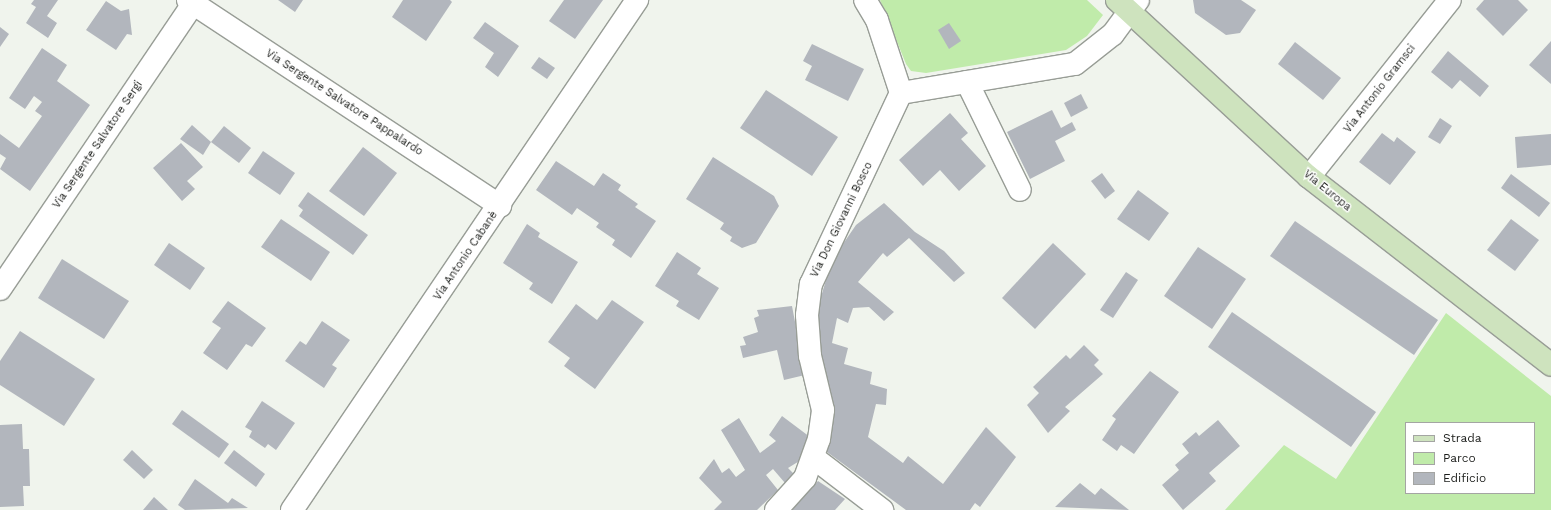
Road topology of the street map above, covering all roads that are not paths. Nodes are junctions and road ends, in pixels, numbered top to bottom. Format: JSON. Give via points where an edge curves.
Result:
{"nodes":[{"id":1,"x":637,"y":0,"type":"edge"},
{"id":2,"x":865,"y":0,"type":"edge"},
{"id":3,"x":1450,"y":0,"type":"edge"},
{"id":4,"x":193,"y":1,"type":"edge"},
{"id":5,"x":1128,"y":4,"type":"edge"},
{"id":6,"x":967,"y":82,"type":"junction"},
{"id":7,"x":901,"y":92,"type":"junction"},
{"id":8,"x":1309,"y":178,"type":"junction"},
{"id":9,"x":1020,"y":190,"type":"dead end"},
{"id":10,"x":500,"y":206,"type":"junction"},
{"id":11,"x":2,"y":284,"type":"edge"},
{"id":12,"x":1551,"y":365,"type":"edge"},
{"id":13,"x":814,"y":458,"type":"junction"},
{"id":14,"x":292,"y":510,"type":"edge"},
{"id":15,"x":776,"y":510,"type":"edge"},
{"id":16,"x":882,"y":510,"type":"edge"}],
"edges":[{"from":1,"to":10,"type":"street","name":"Via Antonio Cabanè"},
{"from":2,"to":7,"type":"street","via":[[877,20]]},
{"from":3,"to":8,"type":"street","name":"Via Antonio Gramsci"},
{"from":4,"to":10,"type":"street","name":"Via Sergente Salvatore Pappalardo"},
{"from":4,"to":11,"type":"street","name":"Via Sergente Salvatore Sergi"},
{"from":5,"to":6,"type":"street","via":[[1113,34],[1075,64]]},
{"from":5,"to":8,"type":"street","name":"Via Europa"},
{"from":6,"to":7,"type":"street"},
{"from":6,"to":9,"type":"street"},
{"from":7,"to":13,"type":"street","name":"Via Don Giovanni Bosco","via":[[811,284],[807,315],[810,356],[823,410]]},
{"from":8,"to":12,"type":"street","name":"Via Europa"},
{"from":10,"to":14,"type":"street","name":"Via Antonio Cabanè"},
{"from":13,"to":15,"type":"street","name":"Via Don Giovanni Bosco","via":[[805,478]]},
{"from":13,"to":16,"type":"street"}]}
